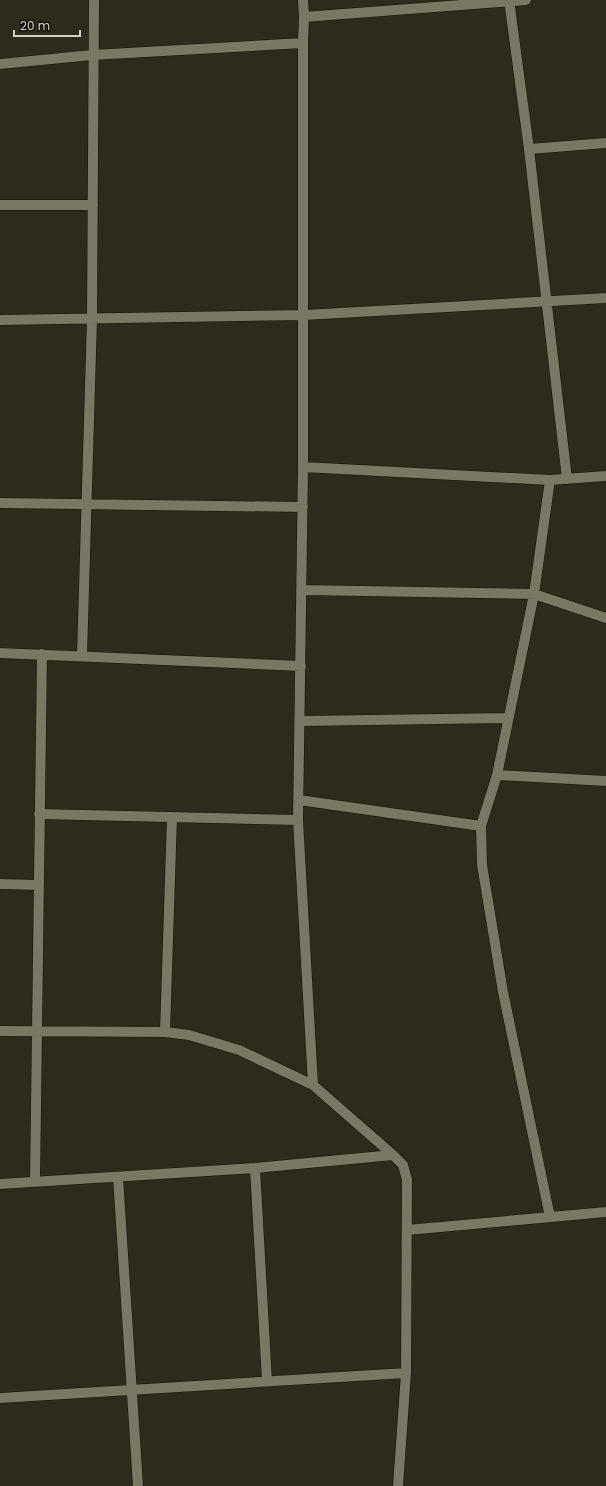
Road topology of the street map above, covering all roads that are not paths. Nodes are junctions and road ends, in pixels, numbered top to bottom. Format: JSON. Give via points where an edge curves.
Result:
{"nodes":[{"id":1,"x":94,"y":0,"type":"edge"},
{"id":2,"x":303,"y":0,"type":"edge"},
{"id":3,"x":526,"y":0,"type":"edge"},
{"id":4,"x":509,"y":1,"type":"edge"},
{"id":5,"x":304,"y":17,"type":"junction"},
{"id":6,"x":303,"y":43,"type":"junction"},
{"id":7,"x":92,"y":55,"type":"junction"},
{"id":8,"x":0,"y":64,"type":"edge"},
{"id":9,"x":606,"y":143,"type":"edge"},
{"id":10,"x":529,"y":149,"type":"junction"},
{"id":11,"x":0,"y":205,"type":"edge"},
{"id":12,"x":93,"y":205,"type":"junction"},
{"id":13,"x":606,"y":298,"type":"edge"},
{"id":14,"x":547,"y":302,"type":"junction"},
{"id":15,"x":304,"y":315,"type":"junction"},
{"id":16,"x":92,"y":319,"type":"junction"},
{"id":17,"x":0,"y":320,"type":"edge"},
{"id":18,"x":303,"y":467,"type":"junction"},
{"id":19,"x":606,"y":476,"type":"edge"},
{"id":20,"x":567,"y":479,"type":"junction"},
{"id":21,"x":550,"y":480,"type":"junction"},
{"id":22,"x":0,"y":503,"type":"edge"},
{"id":23,"x":87,"y":505,"type":"junction"},
{"id":24,"x":303,"y":507,"type":"junction"},
{"id":25,"x":302,"y":590,"type":"junction"},
{"id":26,"x":534,"y":594,"type":"junction"},
{"id":27,"x":606,"y":618,"type":"edge"},
{"id":28,"x":0,"y":653,"type":"edge"},
{"id":29,"x":42,"y":654,"type":"junction"},
{"id":30,"x":82,"y":656,"type":"junction"},
{"id":31,"x":301,"y":666,"type":"junction"},
{"id":32,"x":508,"y":718,"type":"junction"},
{"id":33,"x":301,"y":721,"type":"junction"},
{"id":34,"x":496,"y":774,"type":"junction"},
{"id":35,"x":606,"y":781,"type":"edge"},
{"id":36,"x":299,"y":800,"type":"junction"},
{"id":37,"x":39,"y":814,"type":"junction"},
{"id":38,"x":172,"y":817,"type":"junction"},
{"id":39,"x":298,"y":820,"type":"junction"},
{"id":40,"x":481,"y":826,"type":"junction"},
{"id":41,"x":0,"y":884,"type":"edge"},
{"id":42,"x":38,"y":884,"type":"junction"},
{"id":43,"x":0,"y":1031,"type":"edge"},
{"id":44,"x":36,"y":1031,"type":"junction"},
{"id":45,"x":165,"y":1032,"type":"junction"},
{"id":46,"x":313,"y":1085,"type":"junction"},
{"id":47,"x":393,"y":1155,"type":"junction"},
{"id":48,"x":255,"y":1168,"type":"junction"},
{"id":49,"x":118,"y":1177,"type":"junction"},
{"id":50,"x":35,"y":1182,"type":"junction"},
{"id":51,"x":0,"y":1184,"type":"edge"},
{"id":52,"x":606,"y":1212,"type":"edge"},
{"id":53,"x":550,"y":1217,"type":"junction"},
{"id":54,"x":408,"y":1230,"type":"junction"},
{"id":55,"x":406,"y":1373,"type":"junction"},
{"id":56,"x":267,"y":1381,"type":"junction"},
{"id":57,"x":132,"y":1389,"type":"junction"},
{"id":58,"x":0,"y":1398,"type":"edge"},
{"id":59,"x":138,"y":1486,"type":"edge"},
{"id":60,"x":398,"y":1486,"type":"edge"}],
"edges":[{"from":1,"to":7,"type":"street"},
{"from":2,"to":5,"type":"street"},
{"from":3,"to":4,"type":"street"},
{"from":4,"to":5,"type":"street"},
{"from":4,"to":10,"type":"street"},
{"from":5,"to":6,"type":"street"},
{"from":6,"to":7,"type":"street"},
{"from":6,"to":15,"type":"street"},
{"from":7,"to":8,"type":"street"},
{"from":7,"to":12,"type":"street"},
{"from":9,"to":10,"type":"street"},
{"from":10,"to":14,"type":"street"},
{"from":11,"to":12,"type":"street"},
{"from":12,"to":16,"type":"street"},
{"from":13,"to":14,"type":"street"},
{"from":14,"to":15,"type":"street"},
{"from":14,"to":20,"type":"street"},
{"from":15,"to":16,"type":"street"},
{"from":15,"to":18,"type":"street"},
{"from":16,"to":17,"type":"street"},
{"from":16,"to":23,"type":"street"},
{"from":18,"to":21,"type":"street"},
{"from":18,"to":24,"type":"street"},
{"from":19,"to":20,"type":"street"},
{"from":20,"to":21,"type":"street"},
{"from":21,"to":26,"type":"street"},
{"from":22,"to":23,"type":"street"},
{"from":23,"to":24,"type":"street"},
{"from":23,"to":30,"type":"street"},
{"from":24,"to":25,"type":"street"},
{"from":25,"to":26,"type":"street"},
{"from":25,"to":31,"type":"street"},
{"from":26,"to":27,"type":"street"},
{"from":26,"to":32,"type":"street"},
{"from":28,"to":29,"type":"street"},
{"from":29,"to":30,"type":"street"},
{"from":29,"to":37,"type":"street"},
{"from":30,"to":31,"type":"street"},
{"from":31,"to":33,"type":"street"},
{"from":32,"to":33,"type":"street"},
{"from":32,"to":34,"type":"street"},
{"from":33,"to":36,"type":"street"},
{"from":34,"to":35,"type":"street"},
{"from":34,"to":40,"type":"street"},
{"from":36,"to":39,"type":"street"},
{"from":36,"to":40,"type":"street"},
{"from":37,"to":38,"type":"street"},
{"from":37,"to":42,"type":"street"},
{"from":38,"to":39,"type":"street"},
{"from":38,"to":45,"type":"street"},
{"from":39,"to":46,"type":"street"},
{"from":40,"to":53,"type":"street","via":[[482,864],[503,992]]},
{"from":41,"to":42,"type":"street"},
{"from":42,"to":44,"type":"street"},
{"from":43,"to":44,"type":"street"},
{"from":44,"to":45,"type":"street"},
{"from":44,"to":50,"type":"street"},
{"from":45,"to":46,"type":"street","via":[[189,1035],[239,1050]]},
{"from":46,"to":47,"type":"street"},
{"from":47,"to":48,"type":"street"},
{"from":47,"to":54,"type":"street","via":[[402,1165],[407,1180]]},
{"from":48,"to":49,"type":"street"},
{"from":48,"to":56,"type":"street"},
{"from":49,"to":50,"type":"street"},
{"from":49,"to":57,"type":"street"},
{"from":50,"to":51,"type":"street"},
{"from":52,"to":53,"type":"street"},
{"from":53,"to":54,"type":"street"},
{"from":54,"to":55,"type":"street"},
{"from":55,"to":56,"type":"street"},
{"from":55,"to":60,"type":"street"},
{"from":56,"to":57,"type":"street"},
{"from":57,"to":58,"type":"street"},
{"from":57,"to":59,"type":"street"}]}
